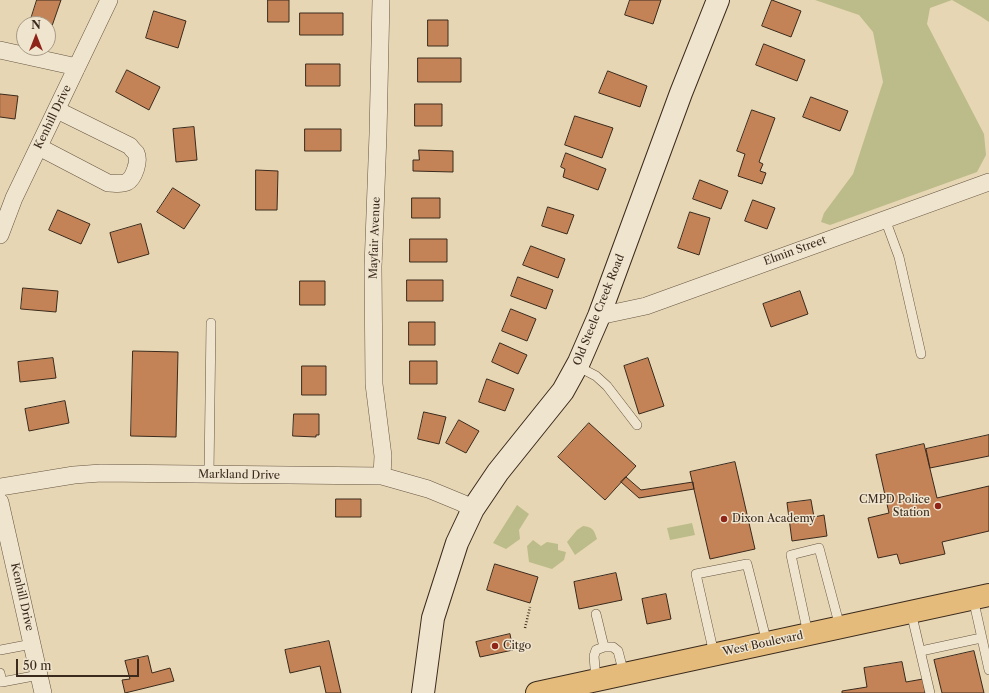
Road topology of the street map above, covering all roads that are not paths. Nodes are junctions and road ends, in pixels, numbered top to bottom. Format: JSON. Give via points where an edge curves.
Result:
{"nodes":[{"id":1,"x":110,"y":0,"type":"edge"},
{"id":2,"x":381,"y":0,"type":"edge"},
{"id":3,"x":718,"y":0,"type":"edge"},
{"id":4,"x":0,"y":50,"type":"edge"},
{"id":5,"x":77,"y":67,"type":"junction"},
{"id":6,"x":57,"y":110,"type":"junction"},
{"id":7,"x":38,"y":147,"type":"junction"},
{"id":8,"x":989,"y":182,"type":"edge"},
{"id":9,"x":885,"y":219,"type":"junction"},
{"id":10,"x":0,"y":235,"type":"edge"},
{"id":11,"x":599,"y":316,"type":"junction"},
{"id":12,"x":211,"y":323,"type":"dead end"},
{"id":13,"x":921,"y":354,"type":"dead end"},
{"id":14,"x":577,"y":366,"type":"junction"},
{"id":15,"x":637,"y":424,"type":"dead end"},
{"id":16,"x":209,"y":474,"type":"junction"},
{"id":17,"x":382,"y":476,"type":"junction"},
{"id":18,"x":0,"y":487,"type":"edge"},
{"id":19,"x":0,"y":502,"type":"edge"},
{"id":20,"x":473,"y":509,"type":"junction"},
{"id":21,"x":981,"y":597,"type":"edge"},
{"id":22,"x":912,"y":612,"type":"junction"},
{"id":23,"x":596,"y":614,"type":"dead end"},
{"id":24,"x":840,"y":627,"type":"junction"},
{"id":25,"x":808,"y":634,"type":"junction"},
{"id":26,"x":982,"y":638,"type":"junction"},
{"id":27,"x":767,"y":643,"type":"junction"},
{"id":28,"x":32,"y":644,"type":"junction"},
{"id":29,"x":604,"y":646,"type":"junction"},
{"id":30,"x":0,"y":650,"type":"edge"},
{"id":31,"x":921,"y":651,"type":"junction"},
{"id":32,"x":714,"y":654,"type":"junction"},
{"id":33,"x":989,"y":670,"type":"edge"},
{"id":34,"x":0,"y":673,"type":"edge"},
{"id":35,"x":624,"y":674,"type":"junction"},
{"id":36,"x":39,"y":675,"type":"junction"},
{"id":37,"x":596,"y":680,"type":"junction"},
{"id":38,"x":545,"y":692,"type":"edge"},
{"id":39,"x":43,"y":693,"type":"edge"},
{"id":40,"x":423,"y":693,"type":"edge"},
{"id":41,"x":930,"y":693,"type":"edge"}],
"edges":[{"from":1,"to":5,"type":"street","name":"Kenhill Drive"},
{"from":2,"to":17,"type":"street","name":"Mayfair Avenue","via":[[373,267],[374,384],[383,456]]},
{"from":3,"to":11,"type":"main road","name":"Old Steele Creek Road"},
{"from":4,"to":5,"type":"street"},
{"from":5,"to":6,"type":"street","name":"Kenhill Drive"},
{"from":6,"to":7,"type":"street","name":"Kenhill Drive"},
{"from":6,"to":7,"type":"street","via":[[130,146],[136,154],[137,165],[130,179],[120,184],[108,182]]},
{"from":7,"to":10,"type":"street","name":"Kenhill Drive"},
{"from":8,"to":9,"type":"street","name":"Elmin Street"},
{"from":9,"to":11,"type":"street","name":"Elmin Street","via":[[646,306]]},
{"from":9,"to":13,"type":"lane","via":[[899,257]]},
{"from":11,"to":14,"type":"main road","name":"Old Steele Creek Road"},
{"from":12,"to":16,"type":"lane"},
{"from":14,"to":15,"type":"lane","via":[[596,376]]},
{"from":14,"to":20,"type":"main road","name":"Old Steele Creek Road","via":[[563,391],[498,472]]},
{"from":16,"to":17,"type":"street","name":"Markland Drive"},
{"from":16,"to":18,"type":"street","name":"Markland Drive","via":[[101,473]]},
{"from":17,"to":20,"type":"street","name":"Markland Drive","via":[[428,489]]},
{"from":19,"to":28,"type":"street","name":"Kenhill Drive"},
{"from":20,"to":40,"type":"main road","name":"Old Steele Creek Road","via":[[457,543],[435,607]]},
{"from":21,"to":22,"type":"main road","name":"West Boulevard"},
{"from":21,"to":26,"type":"lane"},
{"from":22,"to":24,"type":"main road","name":"West Boulevard"},
{"from":22,"to":31,"type":"lane"},
{"from":23,"to":29,"type":"lane"},
{"from":24,"to":25,"type":"main road","name":"West Boulevard"},
{"from":24,"to":25,"type":"lane","via":[[820,548],[791,555]]},
{"from":25,"to":27,"type":"main road","name":"West Boulevard"},
{"from":26,"to":31,"type":"lane"},
{"from":26,"to":33,"type":"lane"},
{"from":27,"to":32,"type":"main road","name":"West Boulevard"},
{"from":27,"to":32,"type":"lane","via":[[747,564],[696,574]]},
{"from":28,"to":30,"type":"lane"},
{"from":28,"to":36,"type":"street","name":"Kenhill Drive"},
{"from":29,"to":35,"type":"lane","via":[[613,646],[618,651]]},
{"from":29,"to":37,"type":"lane","via":[[596,650],[594,656]]},
{"from":31,"to":41,"type":"lane"},
{"from":32,"to":35,"type":"main road","name":"West Boulevard"},
{"from":34,"to":36,"type":"lane","via":[[2,682]]},
{"from":35,"to":37,"type":"main road","name":"West Boulevard"},
{"from":36,"to":39,"type":"street","name":"Kenhill Drive"},
{"from":37,"to":38,"type":"main road","name":"West Boulevard"}]}
